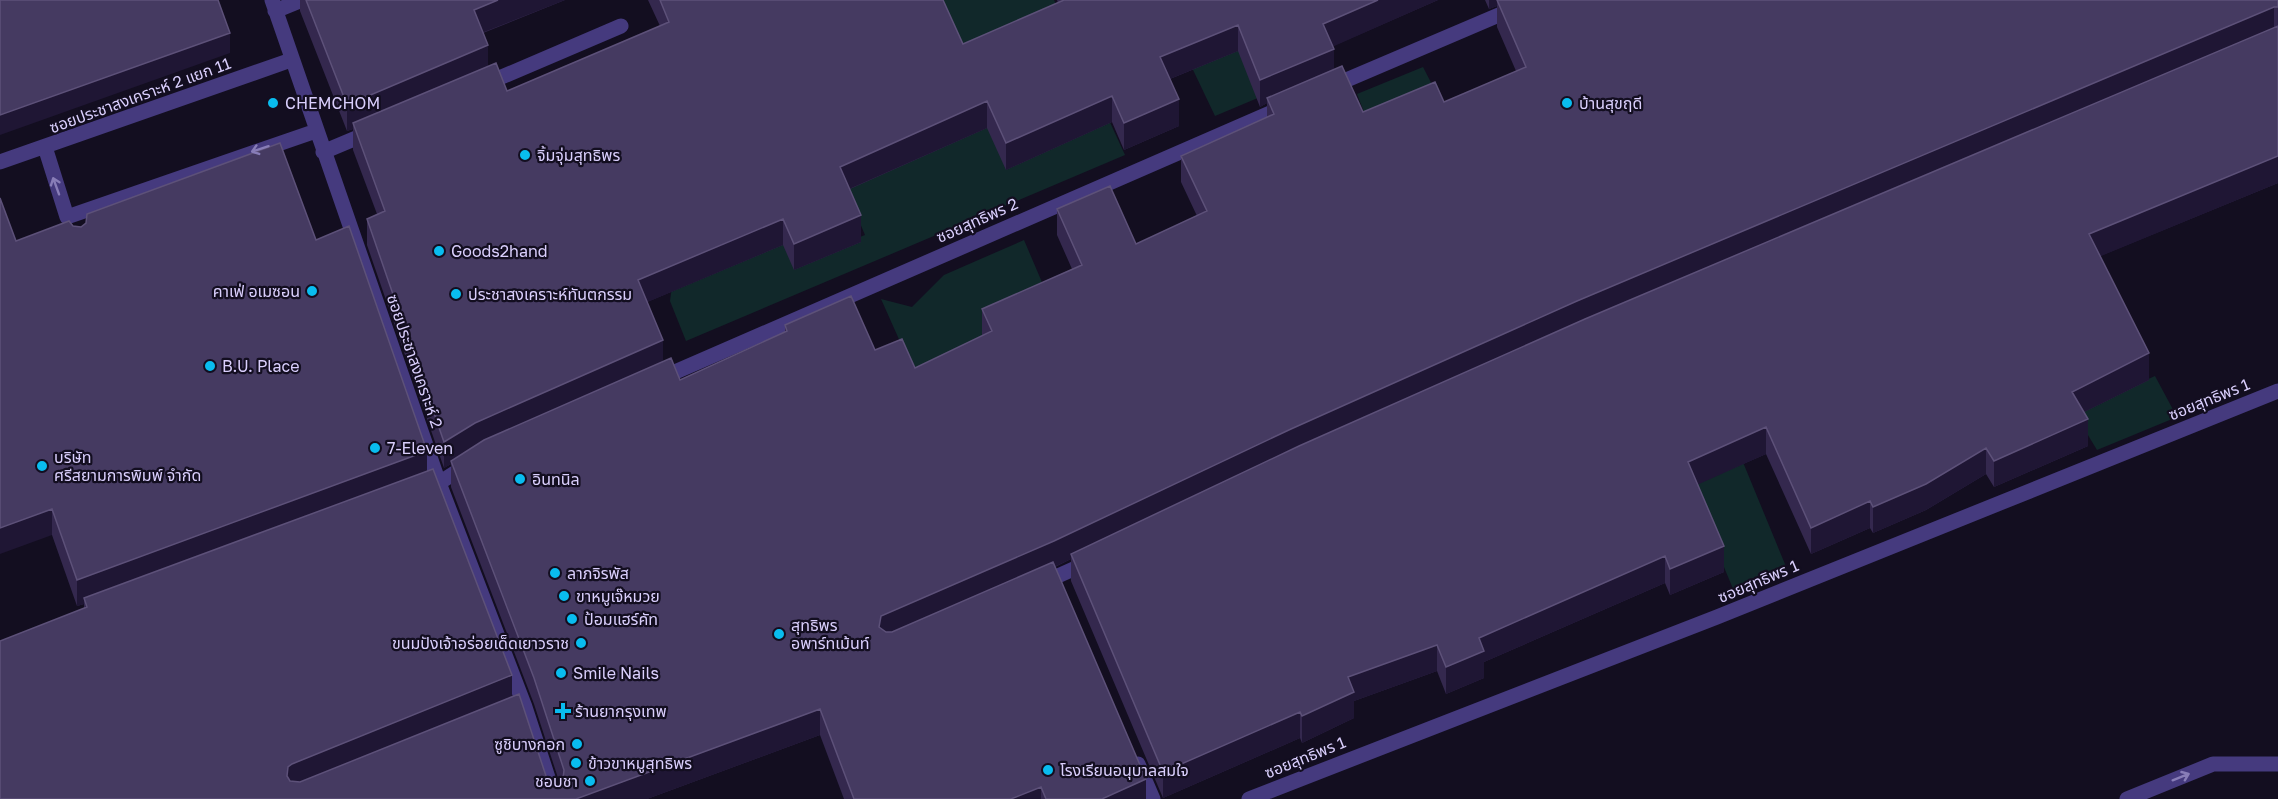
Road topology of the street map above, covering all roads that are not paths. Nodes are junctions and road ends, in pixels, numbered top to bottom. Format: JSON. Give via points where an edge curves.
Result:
{"nodes":[{"id":1,"x":302,"y":0,"type":"edge"},
{"id":2,"x":1534,"y":0,"type":"edge"},
{"id":3,"x":274,"y":5,"type":"edge"},
{"id":4,"x":621,"y":26,"type":"dead end"},
{"id":5,"x":291,"y":60,"type":"junction"},
{"id":6,"x":471,"y":91,"type":"edge"},
{"id":7,"x":1317,"y":92,"type":"edge"},
{"id":8,"x":1295,"y":102,"type":"edge"},
{"id":9,"x":386,"y":126,"type":"edge"},
{"id":10,"x":315,"y":131,"type":"junction"},
{"id":11,"x":45,"y":147,"type":"junction"},
{"id":12,"x":323,"y":152,"type":"junction"},
{"id":13,"x":0,"y":162,"type":"edge"},
{"id":14,"x":67,"y":217,"type":"junction"},
{"id":15,"x":74,"y":235,"type":"edge"},
{"id":16,"x":643,"y":386,"type":"edge"},
{"id":17,"x":2278,"y":391,"type":"edge"},
{"id":18,"x":479,"y":458,"type":"edge"},
{"id":19,"x":439,"y":483,"type":"junction"},
{"id":20,"x":405,"y":495,"type":"edge"},
{"id":21,"x":1100,"y":557,"type":"edge"},
{"id":22,"x":1026,"y":590,"type":"edge"},
{"id":23,"x":1131,"y":746,"type":"edge"},
{"id":24,"x":2278,"y":764,"type":"edge"},
{"id":25,"x":555,"y":799,"type":"edge"},
{"id":26,"x":1153,"y":799,"type":"edge"},
{"id":27,"x":1249,"y":799,"type":"edge"},
{"id":28,"x":2127,"y":799,"type":"edge"}],
"edges":[{"from":1,"to":3,"type":"street"},
{"from":2,"to":7,"type":"street"},
{"from":3,"to":5,"type":"street","name":"ซอยประชาสงเคราะห์ 2"},
{"from":4,"to":6,"type":"street"},
{"from":5,"to":10,"type":"street","name":"ซอยประชาสงเคราะห์ 2"},
{"from":5,"to":11,"type":"street","name":"ซอยประชาสงเคราะห์ 2 แยก 11"},
{"from":8,"to":16,"type":"street","name":"ซอยสุทธิพร 2"},
{"from":9,"to":12,"type":"street"},
{"from":10,"to":12,"type":"street","name":"ซอยประชาสงเคราะห์ 2"},
{"from":10,"to":14,"type":"street","one_way":true},
{"from":11,"to":13,"type":"street","name":"ซอยประชาสงเคราะห์ 2 แยก 11"},
{"from":14,"to":11,"type":"street","one_way":true},
{"from":12,"to":19,"type":"street","name":"ซอยประชาสงเคราะห์ 2"},
{"from":14,"to":15,"type":"street"},
{"from":17,"to":27,"type":"street","name":"ซอยสุทธิพร 1","via":[[1718,617]]},
{"from":18,"to":19,"type":"street"},
{"from":19,"to":20,"type":"street"},
{"from":19,"to":25,"type":"street","name":"ซอยประชาสงเคราะห์ 2"},
{"from":21,"to":22,"type":"street","via":[[1060,582]]},
{"from":23,"to":26,"type":"street"},
{"from":28,"to":24,"type":"street","one_way":true,"via":[[2213,764]]}]}
